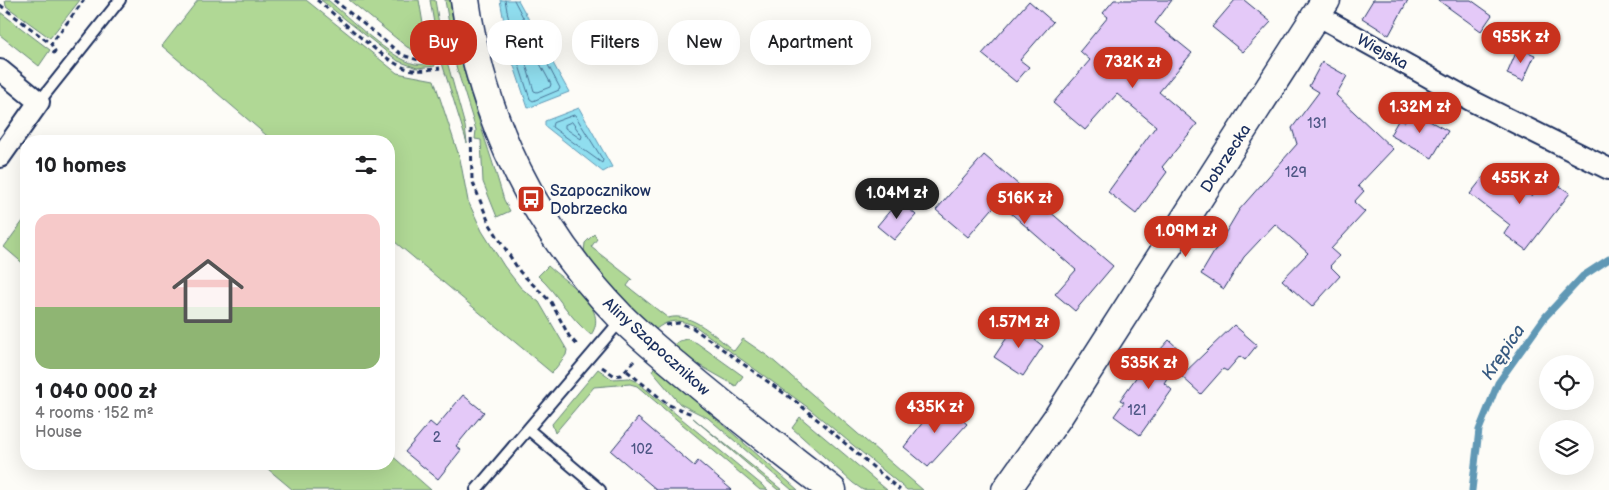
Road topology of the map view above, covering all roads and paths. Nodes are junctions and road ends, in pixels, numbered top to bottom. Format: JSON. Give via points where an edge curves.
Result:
{"nodes":[{"id":1,"x":84,"y":0,"type":"edge"},
{"id":2,"x":120,"y":0,"type":"edge"},
{"id":3,"x":317,"y":0,"type":"edge"},
{"id":4,"x":334,"y":0,"type":"edge"},
{"id":5,"x":465,"y":0,"type":"edge"},
{"id":6,"x":0,"y":5,"type":"edge"},
{"id":7,"x":1322,"y":8,"type":"edge"},
{"id":8,"x":51,"y":44,"type":"junction"},
{"id":9,"x":50,"y":57,"type":"dead end"},
{"id":10,"x":410,"y":58,"type":"edge"},
{"id":11,"x":440,"y":68,"type":"dead end"},
{"id":12,"x":0,"y":70,"type":"edge"},
{"id":13,"x":39,"y":102,"type":"junction"},
{"id":14,"x":0,"y":157,"type":"edge"},
{"id":15,"x":1609,"y":169,"type":"edge"},
{"id":16,"x":622,"y":318,"type":"junction"},
{"id":17,"x":649,"y":342,"type":"junction"},
{"id":18,"x":697,"y":416,"type":"dead end"},
{"id":19,"x":528,"y":430,"type":"junction"},
{"id":20,"x":476,"y":490,"type":"edge"},
{"id":21,"x":600,"y":490,"type":"edge"},
{"id":22,"x":832,"y":490,"type":"edge"},
{"id":23,"x":900,"y":490,"type":"edge"},
{"id":24,"x":1006,"y":490,"type":"edge"}],
"edges":[{"from":1,"to":8,"type":"path"},
{"from":2,"to":13,"type":"lane"},
{"from":3,"to":11,"type":"path","via":[[387,58],[404,68],[420,71]]},
{"from":4,"to":10,"type":"path","via":[[402,55]]},
{"from":5,"to":16,"type":"street","name":"Aliny Szapocznikow","via":[[483,86],[518,175],[557,241]]},
{"from":6,"to":8,"type":"path"},
{"from":7,"to":15,"type":"street","name":"Wiejska","via":[[1474,102]]},
{"from":7,"to":24,"type":"street","name":"Dobrzecka","via":[[1058,417]]},
{"from":8,"to":9,"type":"path","via":[[55,51]]},
{"from":12,"to":13,"type":"street"},
{"from":13,"to":14,"type":"street"},
{"from":16,"to":17,"type":"street","name":"Aliny Szapocznikow"},
{"from":16,"to":19,"type":"lane"},
{"from":17,"to":18,"type":"path","via":[[627,371],[669,405]]},
{"from":17,"to":22,"type":"street","name":"Aliny Szapocznikow"},
{"from":17,"to":23,"type":"path","via":[[667,325],[679,323],[693,328],[798,404]]},
{"from":19,"to":20,"type":"lane"},
{"from":19,"to":21,"type":"lane"}]}
